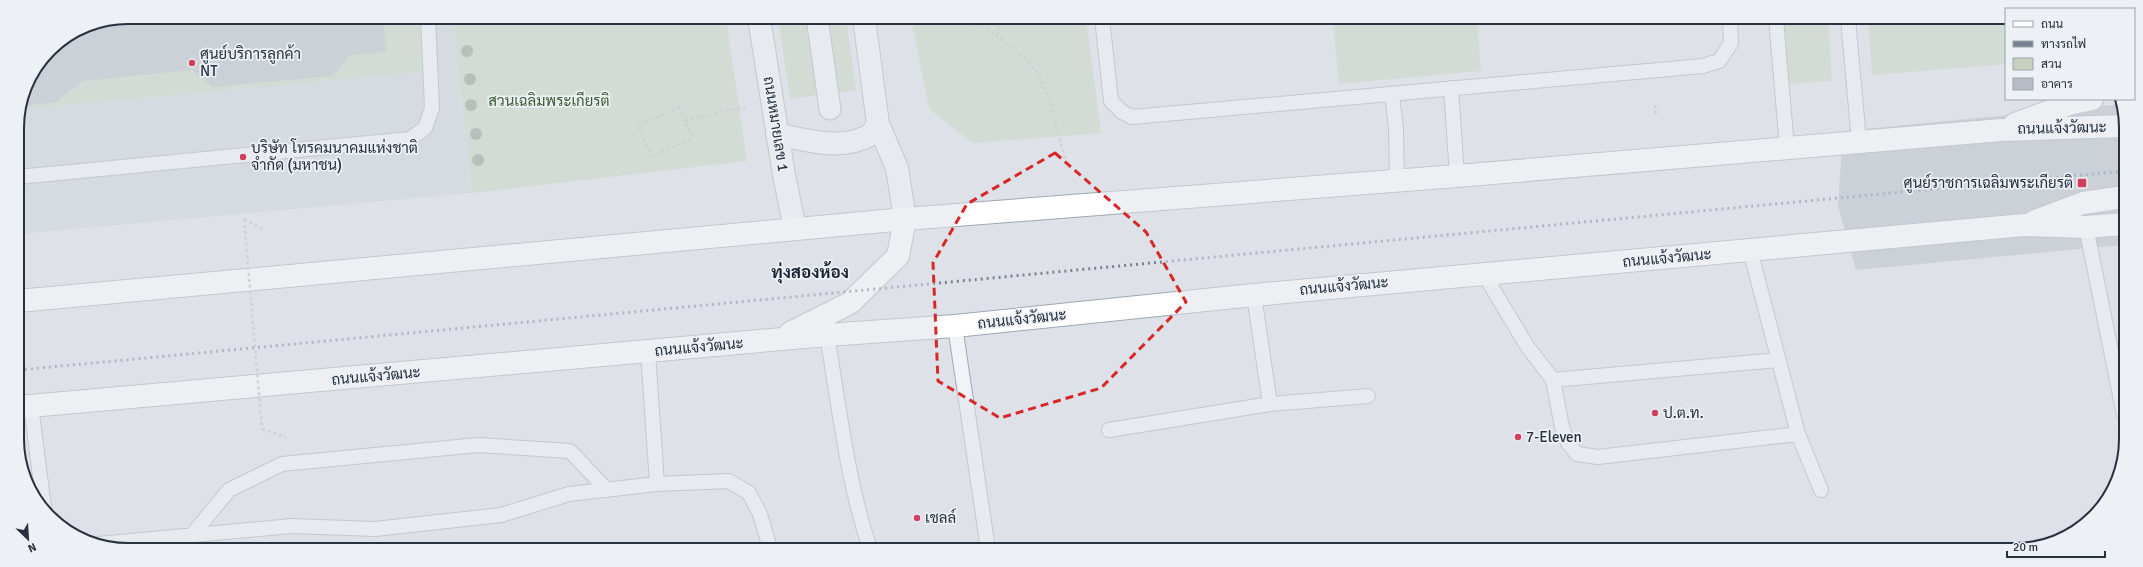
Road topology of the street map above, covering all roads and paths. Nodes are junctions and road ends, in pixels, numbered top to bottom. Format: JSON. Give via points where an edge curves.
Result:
{"nodes":[{"id":1,"x":428,"y":24,"type":"edge"},
{"id":2,"x":760,"y":24,"type":"edge"},
{"id":3,"x":818,"y":24,"type":"edge"},
{"id":4,"x":865,"y":24,"type":"edge"},
{"id":5,"x":972,"y":24,"type":"edge"},
{"id":6,"x":1000,"y":24,"type":"edge"},
{"id":7,"x":1103,"y":24,"type":"edge"},
{"id":8,"x":1730,"y":24,"type":"edge"},
{"id":9,"x":1776,"y":24,"type":"edge"},
{"id":10,"x":1848,"y":24,"type":"edge"},
{"id":11,"x":997,"y":36,"type":"junction"},
{"id":12,"x":1451,"y":88,"type":"junction"},
{"id":13,"x":1392,"y":94,"type":"junction"},
{"id":14,"x":2087,"y":100,"type":"edge"},
{"id":15,"x":1655,"y":105,"type":"dead end"},
{"id":16,"x":747,"y":108,"type":"dead end"},
{"id":17,"x":830,"y":109,"type":"dead end"},
{"id":18,"x":1656,"y":116,"type":"dead end"},
{"id":19,"x":685,"y":121,"type":"junction"},
{"id":20,"x":878,"y":124,"type":"junction"},
{"id":21,"x":2119,"y":126,"type":"edge"},
{"id":22,"x":2001,"y":130,"type":"junction"},
{"id":23,"x":777,"y":134,"type":"junction"},
{"id":24,"x":1859,"y":141,"type":"junction"},
{"id":25,"x":1787,"y":148,"type":"junction"},
{"id":26,"x":1065,"y":159,"type":"dead end"},
{"id":27,"x":24,"y":176,"type":"edge"},
{"id":28,"x":1457,"y":176,"type":"junction"},
{"id":29,"x":1397,"y":181,"type":"junction"},
{"id":30,"x":2119,"y":198,"type":"edge"},
{"id":31,"x":905,"y":219,"type":"junction"},
{"id":32,"x":2119,"y":224,"type":"edge"},
{"id":33,"x":2024,"y":225,"type":"junction"},
{"id":34,"x":2086,"y":227,"type":"junction"},
{"id":35,"x":795,"y":229,"type":"junction"},
{"id":36,"x":264,"y":230,"type":"dead end"},
{"id":37,"x":1750,"y":250,"type":"junction"},
{"id":38,"x":1484,"y":274,"type":"junction"},
{"id":39,"x":1254,"y":294,"type":"junction"},
{"id":40,"x":24,"y":300,"type":"edge"},
{"id":41,"x":955,"y":326,"type":"junction"},
{"id":42,"x":827,"y":335,"type":"junction"},
{"id":43,"x":777,"y":340,"type":"junction"},
{"id":44,"x":648,"y":352,"type":"junction"},
{"id":45,"x":1778,"y":360,"type":"junction"},
{"id":46,"x":1553,"y":380,"type":"junction"},
{"id":47,"x":2119,"y":390,"type":"edge"},
{"id":48,"x":1368,"y":396,"type":"dead end"},
{"id":49,"x":1270,"y":404,"type":"junction"},
{"id":50,"x":25,"y":406,"type":"edge"},
{"id":51,"x":1109,"y":430,"type":"dead end"},
{"id":52,"x":1798,"y":434,"type":"junction"},
{"id":53,"x":286,"y":437,"type":"dead end"},
{"id":54,"x":657,"y":484,"type":"junction"},
{"id":55,"x":607,"y":490,"type":"junction"},
{"id":56,"x":1822,"y":490,"type":"dead end"},
{"id":57,"x":42,"y":498,"type":"edge"},
{"id":58,"x":192,"y":535,"type":"junction"},
{"id":59,"x":116,"y":542,"type":"edge"},
{"id":60,"x":769,"y":543,"type":"edge"},
{"id":61,"x":868,"y":543,"type":"edge"},
{"id":62,"x":987,"y":543,"type":"edge"}],
"edges":[{"from":1,"to":27,"type":"lane","via":[[432,108],[425,128],[410,139]]},
{"from":2,"to":23,"type":"street","name":"ถนนหมายเลข 1"},
{"from":3,"to":17,"type":"street"},
{"from":4,"to":20,"type":"street"},
{"from":5,"to":11,"type":"path","via":[[988,29]]},
{"from":6,"to":11,"type":"path"},
{"from":7,"to":13,"type":"lane","via":[[1111,101],[1122,112],[1132,117]]},
{"from":8,"to":12,"type":"lane","via":[[1730,43],[1719,61],[1703,66]]},
{"from":9,"to":25,"type":"lane"},
{"from":10,"to":24,"type":"lane"},
{"from":11,"to":26,"type":"path","via":[[1019,53],[1037,72],[1048,96]]},
{"from":12,"to":13,"type":"lane"},
{"from":12,"to":28,"type":"lane"},
{"from":13,"to":29,"type":"lane"},
{"from":14,"to":22,"type":"main road","name":"ถนนแจ้งวัฒนะ","via":[[2069,104]]},
{"from":15,"to":18,"type":"path"},
{"from":16,"to":19,"type":"path","via":[[727,110]]},
{"from":19,"to":19,"type":"path","via":[[692,138],[651,156],[638,125],[679,107]]},
{"from":20,"to":23,"type":"street","via":[[869,136],[847,142],[822,143]]},
{"from":20,"to":31,"type":"street","via":[[897,168]]},
{"from":21,"to":22,"type":"main road","name":"ถนนแจ้งวัฒนะ"},
{"from":22,"to":24,"type":"main road","name":"ถนนแจ้งวัฒนะ"},
{"from":23,"to":35,"type":"street","name":"ถนนหมายเลข 1"},
{"from":24,"to":25,"type":"main road","name":"ถนนแจ้งวัฒนะ"},
{"from":25,"to":28,"type":"main road","name":"ถนนแจ้งวัฒนะ"},
{"from":28,"to":29,"type":"main road","name":"ถนนแจ้งวัฒนะ"},
{"from":29,"to":31,"type":"main road","name":"ถนนแจ้งวัฒนะ"},
{"from":30,"to":33,"type":"main road","name":"ถนนแจ้งวัฒนะ","via":[[2083,203]]},
{"from":31,"to":35,"type":"main road","name":"ถนนแจ้งวัฒนะ"},
{"from":31,"to":43,"type":"main road","via":[[898,256],[850,303]]},
{"from":32,"to":34,"type":"main road","name":"ถนนแจ้งวัฒนะ"},
{"from":33,"to":34,"type":"main road","name":"ถนนแจ้งวัฒนะ"},
{"from":33,"to":37,"type":"main road","name":"ถนนแจ้งวัฒนะ"},
{"from":34,"to":47,"type":"lane"},
{"from":35,"to":40,"type":"main road","name":"ถนนแจ้งวัฒนะ"},
{"from":36,"to":53,"type":"path","bridge":true,"via":[[244,218],[262,429]]},
{"from":37,"to":38,"type":"main road","name":"ถนนแจ้งวัฒนะ"},
{"from":37,"to":45,"type":"lane"},
{"from":38,"to":39,"type":"main road","name":"ถนนแจ้งวัฒนะ"},
{"from":38,"to":46,"type":"lane","via":[[1528,346]]},
{"from":39,"to":41,"type":"main road","name":"ถนนแจ้งวัฒนะ"},
{"from":39,"to":49,"type":"lane"},
{"from":41,"to":42,"type":"main road","name":"ถนนแจ้งวัฒนะ"},
{"from":41,"to":62,"type":"lane"},
{"from":42,"to":43,"type":"main road","name":"ถนนแจ้งวัฒนะ"},
{"from":42,"to":61,"type":"lane","via":[[859,512]]},
{"from":43,"to":44,"type":"main road","name":"ถนนแจ้งวัฒนะ"},
{"from":44,"to":50,"type":"main road","name":"ถนนแจ้งวัฒนะ"},
{"from":44,"to":54,"type":"lane"},
{"from":45,"to":46,"type":"lane"},
{"from":45,"to":52,"type":"lane"},
{"from":46,"to":52,"type":"lane","via":[[1562,427],[1568,443],[1577,454],[1598,457]]},
{"from":48,"to":49,"type":"lane"},
{"from":49,"to":51,"type":"lane"},
{"from":50,"to":57,"type":"lane"},
{"from":52,"to":56,"type":"lane"},
{"from":54,"to":55,"type":"lane"},
{"from":54,"to":60,"type":"lane","via":[[729,481],[749,493],[760,514]]},
{"from":55,"to":58,"type":"lane","via":[[569,494],[501,515],[375,529],[292,526]]},
{"from":55,"to":58,"type":"lane","via":[[570,450],[478,445],[282,464],[229,490]]},
{"from":58,"to":59,"type":"lane"}]}
